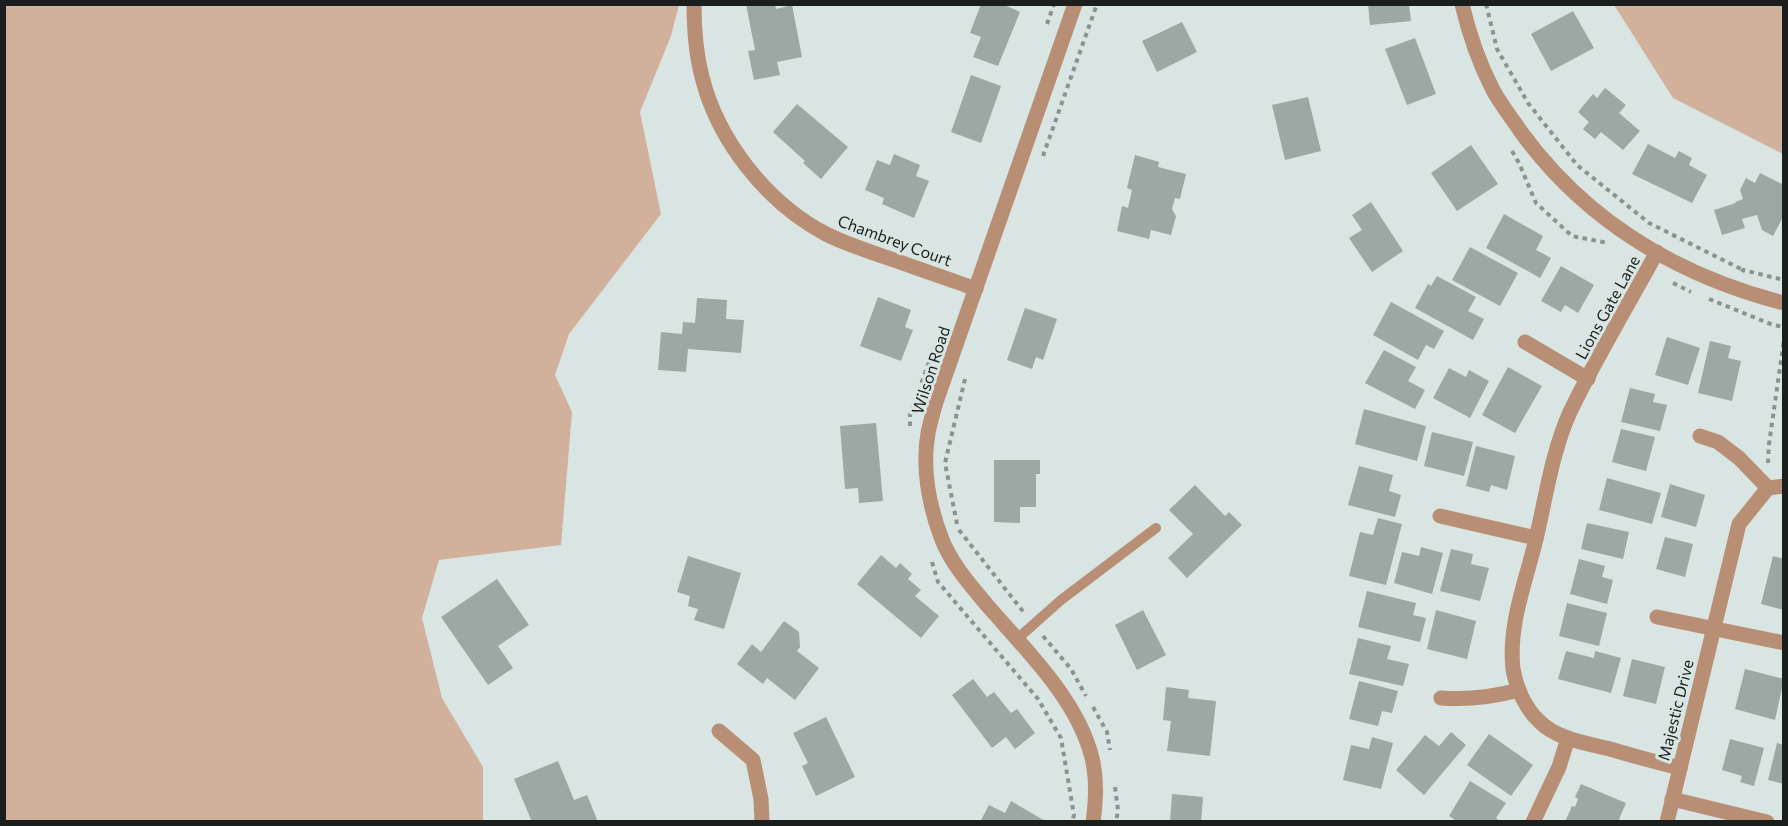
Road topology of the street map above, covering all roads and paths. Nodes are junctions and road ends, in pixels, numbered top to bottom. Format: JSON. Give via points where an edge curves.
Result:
{"nodes":[{"id":1,"x":694,"y":4,"type":"edge"},
{"id":2,"x":1054,"y":4,"type":"edge"},
{"id":3,"x":1075,"y":4,"type":"edge"},
{"id":4,"x":1097,"y":4,"type":"edge"},
{"id":5,"x":1462,"y":4,"type":"edge"},
{"id":6,"x":1486,"y":4,"type":"edge"},
{"id":7,"x":1046,"y":26,"type":"dead end"},
{"id":8,"x":1043,"y":157,"type":"dead end"},
{"id":9,"x":1657,"y":252,"type":"junction"},
{"id":10,"x":1743,"y":270,"type":"dead end"},
{"id":11,"x":976,"y":289,"type":"junction"},
{"id":12,"x":1784,"y":303,"type":"edge"},
{"id":13,"x":938,"y":337,"type":"dead end"},
{"id":14,"x":1784,"y":340,"type":"edge"},
{"id":15,"x":1525,"y":342,"type":"dead end"},
{"id":16,"x":965,"y":379,"type":"dead end"},
{"id":17,"x":1588,"y":379,"type":"junction"},
{"id":18,"x":910,"y":427,"type":"dead end"},
{"id":19,"x":1700,"y":436,"type":"dead end"},
{"id":20,"x":1776,"y":487,"type":"edge"},
{"id":21,"x":1440,"y":516,"type":"dead end"},
{"id":22,"x":1156,"y":528,"type":"dead end"},
{"id":23,"x":1536,"y":538,"type":"junction"},
{"id":24,"x":931,"y":561,"type":"dead end"},
{"id":25,"x":1657,"y":617,"type":"dead end"},
{"id":26,"x":1033,"y":625,"type":"junction"},
{"id":27,"x":1713,"y":629,"type":"junction"},
{"id":28,"x":1016,"y":640,"type":"junction"},
{"id":29,"x":1784,"y":643,"type":"edge"},
{"id":30,"x":1519,"y":690,"type":"junction"},
{"id":31,"x":1441,"y":698,"type":"dead end"},
{"id":32,"x":718,"y":731,"type":"dead end"},
{"id":33,"x":1568,"y":738,"type":"junction"},
{"id":34,"x":1110,"y":754,"type":"dead end"},
{"id":35,"x":1680,"y":768,"type":"junction"},
{"id":36,"x":1114,"y":777,"type":"dead end"},
{"id":37,"x":1672,"y":799,"type":"junction"},
{"id":38,"x":762,"y":822,"type":"edge"},
{"id":39,"x":1072,"y":822,"type":"edge"},
{"id":40,"x":1093,"y":822,"type":"edge"},
{"id":41,"x":1116,"y":822,"type":"edge"},
{"id":42,"x":1533,"y":822,"type":"edge"},
{"id":43,"x":1667,"y":822,"type":"edge"},
{"id":44,"x":1767,"y":822,"type":"edge"}],
"edges":[{"from":1,"to":11,"type":"street","name":"Chambrey Court","via":[[702,78],[714,113],[748,170],[771,194],[824,233]]},
{"from":2,"to":7,"type":"path"},
{"from":3,"to":11,"type":"street","name":"Wilson Road"},
{"from":4,"to":8,"type":"path"},
{"from":5,"to":9,"type":"street","via":[[1480,62],[1494,91],[1536,152],[1561,180],[1624,234]]},
{"from":6,"to":10,"type":"path","via":[[1497,49],[1507,67],[1528,103],[1577,165],[1648,223]]},
{"from":9,"to":12,"type":"street","via":[[1692,272]]},
{"from":9,"to":17,"type":"street","name":"Lions Gate Lane"},
{"from":11,"to":28,"type":"street","name":"Wilson Road","via":[[933,413],[928,435],[928,487],[941,539],[970,585]]},
{"from":13,"to":18,"type":"path","via":[[910,415]]},
{"from":14,"to":20,"type":"path","via":[[1769,444]]},
{"from":15,"to":17,"type":"street","name":"Lions Gate Lane"},
{"from":16,"to":26,"type":"path","via":[[945,463],[958,529]]},
{"from":17,"to":23,"type":"street","name":"Lions Gate Lane","via":[[1554,458]]},
{"from":19,"to":20,"type":"street","via":[[1718,442]]},
{"from":20,"to":27,"type":"street","name":"Majestic Drive","via":[[1739,524]]},
{"from":21,"to":23,"type":"street"},
{"from":22,"to":26,"type":"lane"},
{"from":23,"to":30,"type":"street","name":"Lions Gate Lane","via":[[1514,625],[1513,670]]},
{"from":24,"to":39,"type":"path","via":[[938,582],[1038,699],[1061,738]]},
{"from":25,"to":27,"type":"street"},
{"from":26,"to":28,"type":"lane"},
{"from":26,"to":34,"type":"path","via":[[1071,669],[1107,732]]},
{"from":27,"to":29,"type":"street"},
{"from":27,"to":35,"type":"street","name":"Majestic Drive"},
{"from":28,"to":40,"type":"street","name":"Wilson Road","via":[[1057,687],[1082,731],[1095,776]]},
{"from":30,"to":31,"type":"street","via":[[1463,700]]},
{"from":30,"to":33,"type":"street","name":"Lions Gate Lane","via":[[1539,722]]},
{"from":32,"to":38,"type":"street","via":[[753,760]]},
{"from":33,"to":35,"type":"street","name":"Lions Gate Lane"},
{"from":33,"to":42,"type":"street"},
{"from":35,"to":37,"type":"street","name":"Majestic Drive"},
{"from":36,"to":41,"type":"path"},
{"from":37,"to":43,"type":"street","name":"Majestic Drive"},
{"from":37,"to":44,"type":"street"}]}
